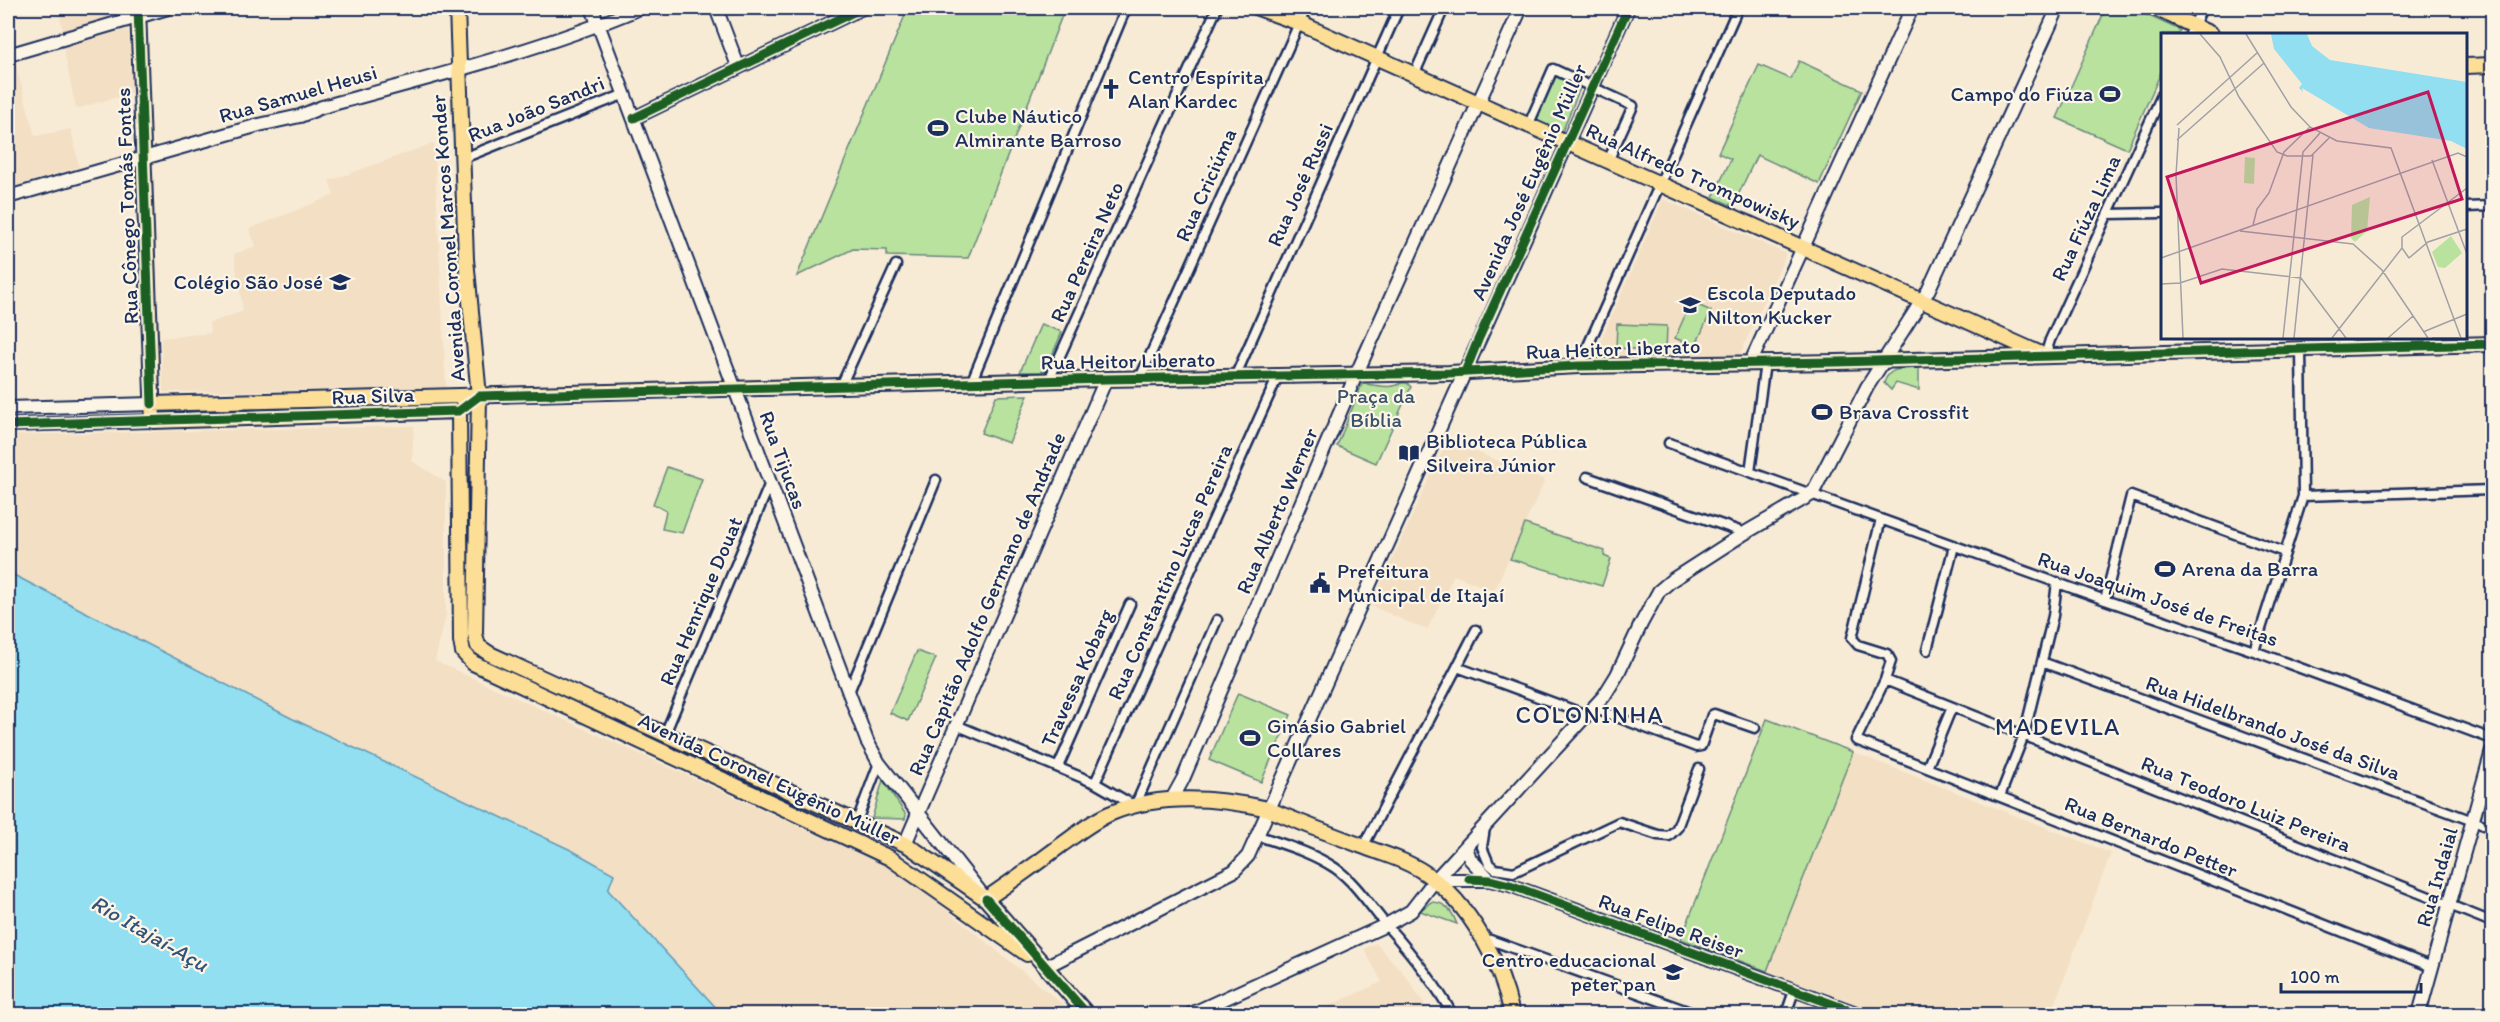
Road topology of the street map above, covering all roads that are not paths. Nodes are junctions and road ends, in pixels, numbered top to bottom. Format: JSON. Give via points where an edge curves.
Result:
{"nodes":[{"id":1,"x":168,"y":8,"type":"edge"},
{"id":2,"x":457,"y":8,"type":"edge"},
{"id":3,"x":592,"y":8,"type":"edge"},
{"id":4,"x":640,"y":8,"type":"edge"},
{"id":5,"x":716,"y":8,"type":"edge"},
{"id":6,"x":862,"y":8,"type":"edge"},
{"id":7,"x":1126,"y":8,"type":"edge"},
{"id":8,"x":1217,"y":8,"type":"edge"},
{"id":9,"x":1258,"y":8,"type":"edge"},
{"id":10,"x":1306,"y":8,"type":"edge"},
{"id":11,"x":1399,"y":8,"type":"edge"},
{"id":12,"x":1444,"y":8,"type":"edge"},
{"id":13,"x":1521,"y":8,"type":"edge"},
{"id":14,"x":1628,"y":8,"type":"edge"},
{"id":15,"x":1738,"y":8,"type":"edge"},
{"id":16,"x":1912,"y":8,"type":"edge"},
{"id":17,"x":2058,"y":8,"type":"edge"},
{"id":18,"x":2155,"y":8,"type":"edge"},
{"id":19,"x":2202,"y":8,"type":"edge"},
{"id":20,"x":138,"y":12,"type":"edge"},
{"id":21,"x":1299,"y":24,"type":"junction"},
{"id":22,"x":599,"y":25,"type":"junction"},
{"id":23,"x":2192,"y":30,"type":"edge"},
{"id":24,"x":8,"y":55,"type":"edge"},
{"id":25,"x":1376,"y":58,"type":"junction"},
{"id":26,"x":2493,"y":65,"type":"edge"},
{"id":27,"x":738,"y":66,"type":"junction"},
{"id":28,"x":2467,"y":66,"type":"edge"},
{"id":29,"x":459,"y":69,"type":"junction"},
{"id":30,"x":1414,"y":75,"type":"junction"},
{"id":31,"x":1592,"y":87,"type":"junction"},
{"id":32,"x":625,"y":94,"type":"junction"},
{"id":33,"x":2161,"y":99,"type":"edge"},
{"id":34,"x":1478,"y":103,"type":"junction"},
{"id":35,"x":634,"y":118,"type":"junction"},
{"id":36,"x":1528,"y":126,"type":"junction"},
{"id":37,"x":1568,"y":144,"type":"junction"},
{"id":38,"x":143,"y":159,"type":"junction"},
{"id":39,"x":461,"y":159,"type":"junction"},
{"id":40,"x":1608,"y":161,"type":"junction"},
{"id":41,"x":1659,"y":184,"type":"junction"},
{"id":42,"x":8,"y":197,"type":"edge"},
{"id":43,"x":2493,"y":206,"type":"edge"},
{"id":44,"x":2467,"y":207,"type":"edge"},
{"id":45,"x":2161,"y":213,"type":"edge"},
{"id":46,"x":2108,"y":214,"type":"junction"},
{"id":47,"x":1802,"y":248,"type":"junction"},
{"id":48,"x":896,"y":265,"type":"dead end"},
{"id":49,"x":1921,"y":302,"type":"junction"},
{"id":50,"x":2493,"y":344,"type":"edge"},
{"id":51,"x":2301,"y":349,"type":"junction"},
{"id":52,"x":2045,"y":356,"type":"junction"},
{"id":53,"x":1885,"y":360,"type":"junction"},
{"id":54,"x":1765,"y":363,"type":"junction"},
{"id":55,"x":1750,"y":364,"type":"junction"},
{"id":56,"x":1579,"y":366,"type":"junction"},
{"id":57,"x":1465,"y":372,"type":"junction"},
{"id":58,"x":1356,"y":375,"type":"junction"},
{"id":59,"x":1278,"y":376,"type":"junction"},
{"id":60,"x":1235,"y":377,"type":"junction"},
{"id":61,"x":1140,"y":378,"type":"junction"},
{"id":62,"x":1106,"y":379,"type":"junction"},
{"id":63,"x":1049,"y":380,"type":"junction"},
{"id":64,"x":971,"y":382,"type":"junction"},
{"id":65,"x":841,"y":386,"type":"junction"},
{"id":66,"x":735,"y":389,"type":"junction"},
{"id":67,"x":479,"y":396,"type":"junction"},
{"id":68,"x":152,"y":404,"type":"junction"},
{"id":69,"x":8,"y":408,"type":"edge"},
{"id":70,"x":459,"y":411,"type":"junction"},
{"id":71,"x":153,"y":421,"type":"junction"},
{"id":72,"x":8,"y":424,"type":"edge"},
{"id":73,"x":1669,"y":442,"type":"dead end"},
{"id":74,"x":1750,"y":472,"type":"junction"},
{"id":75,"x":1587,"y":477,"type":"dead end"},
{"id":76,"x":936,"y":480,"type":"dead end"},
{"id":77,"x":771,"y":483,"type":"junction"},
{"id":78,"x":2493,"y":490,"type":"edge"},
{"id":79,"x":1812,"y":494,"type":"junction"},
{"id":80,"x":2303,"y":496,"type":"junction"},
{"id":81,"x":1881,"y":519,"type":"junction"},
{"id":82,"x":1745,"y":533,"type":"junction"},
{"id":83,"x":1954,"y":546,"type":"junction"},
{"id":84,"x":2284,"y":552,"type":"junction"},
{"id":85,"x":2057,"y":582,"type":"junction"},
{"id":86,"x":2105,"y":600,"type":"junction"},
{"id":87,"x":1130,"y":604,"type":"dead end"},
{"id":88,"x":1217,"y":620,"type":"dead end"},
{"id":89,"x":1476,"y":630,"type":"dead end"},
{"id":90,"x":478,"y":646,"type":"joint"},
{"id":91,"x":1927,"y":650,"type":"dead end"},
{"id":92,"x":2254,"y":651,"type":"junction"},
{"id":93,"x":463,"y":652,"type":"joint"},
{"id":94,"x":2042,"y":662,"type":"junction"},
{"id":95,"x":1457,"y":667,"type":"junction"},
{"id":96,"x":1885,"y":680,"type":"junction"},
{"id":97,"x":849,"y":692,"type":"junction"},
{"id":98,"x":1952,"y":707,"type":"junction"},
{"id":99,"x":1590,"y":712,"type":"junction"},
{"id":100,"x":956,"y":725,"type":"junction"},
{"id":101,"x":1755,"y":728,"type":"dead end"},
{"id":102,"x":665,"y":734,"type":"junction"},
{"id":103,"x":2024,"y":735,"type":"junction"},
{"id":104,"x":2493,"y":739,"type":"edge"},
{"id":105,"x":2493,"y":751,"type":"edge"},
{"id":106,"x":879,"y":762,"type":"junction"},
{"id":107,"x":1058,"y":766,"type":"junction"},
{"id":108,"x":1927,"y":768,"type":"junction"},
{"id":109,"x":1699,"y":769,"type":"dead end"},
{"id":110,"x":1095,"y":783,"type":"junction"},
{"id":111,"x":2000,"y":796,"type":"junction"},
{"id":112,"x":1172,"y":799,"type":"junction"},
{"id":113,"x":1135,"y":806,"type":"junction"},
{"id":114,"x":1268,"y":809,"type":"junction"},
{"id":115,"x":918,"y":813,"type":"junction"},
{"id":116,"x":2473,"y":820,"type":"junction"},
{"id":117,"x":857,"y":821,"type":"junction"},
{"id":118,"x":1485,"y":827,"type":"junction"},
{"id":119,"x":2493,"y":828,"type":"edge"},
{"id":120,"x":1259,"y":836,"type":"junction"},
{"id":121,"x":905,"y":844,"type":"junction"},
{"id":122,"x":1363,"y":847,"type":"junction"},
{"id":123,"x":1466,"y":847,"type":"junction"},
{"id":124,"x":1514,"y":872,"type":"junction"},
{"id":125,"x":1435,"y":880,"type":"junction"},
{"id":126,"x":1490,"y":880,"type":"junction"},
{"id":127,"x":1510,"y":885,"type":"junction"},
{"id":128,"x":986,"y":900,"type":"junction"},
{"id":129,"x":2449,"y":904,"type":"junction"},
{"id":130,"x":2493,"y":922,"type":"edge"},
{"id":131,"x":1386,"y":925,"type":"junction"},
{"id":132,"x":1480,"y":936,"type":"junction"},
{"id":133,"x":1046,"y":967,"type":"junction"},
{"id":134,"x":2432,"y":967,"type":"junction"},
{"id":135,"x":1794,"y":991,"type":"junction"},
{"id":136,"x":1087,"y":1014,"type":"edge"},
{"id":137,"x":1191,"y":1014,"type":"edge"},
{"id":138,"x":1452,"y":1014,"type":"edge"},
{"id":139,"x":1512,"y":1014,"type":"edge"},
{"id":140,"x":1696,"y":1014,"type":"edge"},
{"id":141,"x":1786,"y":1014,"type":"edge"},
{"id":142,"x":1859,"y":1014,"type":"edge"},
{"id":143,"x":2419,"y":1014,"type":"edge"}],
"edges":[{"from":1,"to":20,"type":"street"},
{"from":2,"to":29,"type":"main road","name":"Avenida Coronel Marcos Konder"},
{"from":3,"to":22,"type":"street","name":"Rua Tijucas"},
{"from":4,"to":22,"type":"street","name":"Rua Samuel Heusi"},
{"from":5,"to":27,"type":"street"},
{"from":6,"to":27,"type":"street"},
{"from":7,"to":64,"type":"street"},
{"from":8,"to":63,"type":"street","name":"Rua Pereira Neto"},
{"from":9,"to":21,"type":"main road","name":"Rua Alfredo Trompowisky"},
{"from":10,"to":21,"type":"street","name":"Rua Criciúma"},
{"from":11,"to":25,"type":"street","name":"Rua José Russi"},
{"from":12,"to":30,"type":"street"},
{"from":13,"to":34,"type":"street","name":"Rua Alberto Werner"},
{"from":14,"to":31,"type":"street","name":"Avenida José Eugênio Müller"},
{"from":15,"to":41,"type":"street"},
{"from":16,"to":47,"type":"street"},
{"from":17,"to":49,"type":"street"},
{"from":18,"to":23,"type":"main road"},
{"from":19,"to":23,"type":"street"},
{"from":20,"to":24,"type":"street"},
{"from":20,"to":38,"type":"main road","name":"Rua Cônego Tomás Fontes"},
{"from":21,"to":25,"type":"main road","name":"Rua Alfredo Trompowisky"},
{"from":21,"to":61,"type":"street","name":"Rua Criciúma"},
{"from":22,"to":29,"type":"street","name":"Rua Samuel Heusi"},
{"from":22,"to":32,"type":"street","name":"Rua Tijucas"},
{"from":25,"to":30,"type":"main road","name":"Rua Alfredo Trompowisky"},
{"from":25,"to":60,"type":"street","name":"Rua José Russi"},
{"from":26,"to":28,"type":"main road"},
{"from":27,"to":35,"type":"street"},
{"from":29,"to":38,"type":"street","name":"Rua Samuel Heusi"},
{"from":29,"to":39,"type":"main road","name":"Avenida Coronel Marcos Konder"},
{"from":30,"to":34,"type":"main road","name":"Rua Alfredo Trompowisky"},
{"from":31,"to":36,"type":"street","via":[[1553,69]]},
{"from":31,"to":37,"type":"street","name":"Avenida José Eugênio Müller"},
{"from":31,"to":40,"type":"street","via":[[1634,106]]},
{"from":32,"to":35,"type":"street","name":"Rua Tijucas"},
{"from":32,"to":39,"type":"street","name":"Rua João Sandri"},
{"from":33,"to":46,"type":"street","name":"Rua Fiúza Lima"},
{"from":34,"to":36,"type":"main road","name":"Rua Alfredo Trompowisky"},
{"from":34,"to":58,"type":"street","name":"Rua Alberto Werner"},
{"from":35,"to":66,"type":"street","name":"Rua Tijucas"},
{"from":36,"to":37,"type":"main road","name":"Rua Alfredo Trompowisky"},
{"from":37,"to":40,"type":"main road","name":"Rua Alfredo Trompowisky"},
{"from":37,"to":57,"type":"street","name":"Avenida José Eugênio Müller"},
{"from":38,"to":42,"type":"street","name":"Rua Samuel Heusi"},
{"from":38,"to":68,"type":"main road","name":"Rua Cônego Tomás Fontes"},
{"from":39,"to":67,"type":"main road","name":"Avenida Coronel Marcos Konder"},
{"from":40,"to":41,"type":"main road","name":"Rua Alfredo Trompowisky"},
{"from":41,"to":47,"type":"main road","name":"Rua Alfredo Trompowisky"},
{"from":41,"to":56,"type":"street"},
{"from":43,"to":44,"type":"street"},
{"from":45,"to":46,"type":"street"},
{"from":46,"to":52,"type":"street","name":"Rua Fiúza Lima"},
{"from":47,"to":49,"type":"main road","name":"Rua Alfredo Trompowisky"},
{"from":47,"to":55,"type":"street"},
{"from":48,"to":65,"type":"street"},
{"from":49,"to":52,"type":"main road","name":"Rua Alfredo Trompowisky"},
{"from":49,"to":53,"type":"street"},
{"from":50,"to":51,"type":"main road","name":"Rua Heitor Liberato"},
{"from":51,"to":52,"type":"main road","name":"Rua Heitor Liberato"},
{"from":51,"to":80,"type":"street"},
{"from":52,"to":53,"type":"main road","name":"Rua Heitor Liberato"},
{"from":53,"to":54,"type":"main road","name":"Rua Heitor Liberato"},
{"from":53,"to":79,"type":"street"},
{"from":54,"to":55,"type":"main road","name":"Rua Heitor Liberato"},
{"from":54,"to":74,"type":"street"},
{"from":55,"to":56,"type":"main road","name":"Rua Heitor Liberato"},
{"from":56,"to":57,"type":"main road","name":"Rua Heitor Liberato"},
{"from":57,"to":58,"type":"main road","name":"Rua Heitor Liberato"},
{"from":57,"to":114,"type":"street","name":"Avenida José Eugênio Müller"},
{"from":58,"to":59,"type":"main road","name":"Rua Heitor Liberato"},
{"from":58,"to":112,"type":"street","name":"Rua Alberto Werner"},
{"from":59,"to":60,"type":"main road","name":"Rua Heitor Liberato"},
{"from":59,"to":110,"type":"street","name":"Rua Constantino Lucas Pereira"},
{"from":60,"to":61,"type":"main road","name":"Rua Heitor Liberato"},
{"from":61,"to":62,"type":"main road","name":"Rua Heitor Liberato"},
{"from":62,"to":63,"type":"main road","name":"Rua Heitor Liberato"},
{"from":62,"to":100,"type":"street","name":"Rua Capitão Adolfo Germano de Andrade"},
{"from":63,"to":64,"type":"main road","name":"Rua Heitor Liberato"},
{"from":64,"to":65,"type":"main road","name":"Rua Heitor Liberato"},
{"from":65,"to":66,"type":"main road","name":"Rua Heitor Liberato"},
{"from":66,"to":67,"type":"main road","name":"Rua Silva"},
{"from":66,"to":77,"type":"street","name":"Rua Tijucas"},
{"from":67,"to":68,"type":"main road","name":"Rua Silva"},
{"from":67,"to":70,"type":"main road"},
{"from":67,"to":90,"type":"main road","name":"Avenida Coronel Marcos Konder","via":[[475,634]]},
{"from":68,"to":69,"type":"street","name":"Rua Silva"},
{"from":68,"to":71,"type":"main road","name":"Rua Cônego Tomás Fontes"},
{"from":70,"to":71,"type":"main road","name":"Rua Silva"},
{"from":70,"to":93,"type":"main road","name":"Avenida Coronel Marcos Konder"},
{"from":71,"to":72,"type":"street","name":"Rua Silva"},
{"from":73,"to":74,"type":"street","name":"Rua Joaquim José de Freitas"},
{"from":74,"to":79,"type":"street","name":"Rua Joaquim José de Freitas"},
{"from":75,"to":82,"type":"street"},
{"from":76,"to":97,"type":"street"},
{"from":77,"to":97,"type":"street","name":"Rua Tijucas"},
{"from":77,"to":102,"type":"street","name":"Rua Henrique Douat"},
{"from":78,"to":80,"type":"street"},
{"from":79,"to":81,"type":"street","name":"Rua Joaquim José de Freitas"},
{"from":79,"to":82,"type":"street"},
{"from":80,"to":84,"type":"street"},
{"from":81,"to":83,"type":"street","name":"Rua Joaquim José de Freitas"},
{"from":81,"to":96,"type":"street","via":[[1852,638],[1858,645],[1889,656]]},
{"from":82,"to":99,"type":"street","via":[[1659,591],[1611,686]]},
{"from":83,"to":85,"type":"street","name":"Rua Joaquim José de Freitas"},
{"from":83,"to":91,"type":"street"},
{"from":84,"to":86,"type":"street","via":[[2131,496]]},
{"from":84,"to":92,"type":"street"},
{"from":85,"to":86,"type":"street","name":"Rua Joaquim José de Freitas"},
{"from":85,"to":94,"type":"street","via":[[2054,616]]},
{"from":86,"to":92,"type":"street","name":"Rua Joaquim José de Freitas"},
{"from":87,"to":107,"type":"street","name":"Travessa Kobarg"},
{"from":88,"to":113,"type":"street"},
{"from":89,"to":95,"type":"street"},
{"from":90,"to":102,"type":"main road","name":"Avenida Coronel Eugênio Müller"},
{"from":92,"to":104,"type":"street","name":"Rua Joaquim José de Freitas"},
{"from":93,"to":133,"type":"main road","name":"Avenida Coronel Eugênio Müller","via":[[473,663],[890,858]]},
{"from":94,"to":103,"type":"street"},
{"from":94,"to":116,"type":"street","name":"Rua Hidelbrando José da Silva"},
{"from":95,"to":99,"type":"street"},
{"from":95,"to":122,"type":"street"},
{"from":96,"to":98,"type":"street","name":"Rua Teodoro Luiz Pereira"},
{"from":96,"to":108,"type":"street","name":"Rua Bernardo Petter","via":[[1857,740]]},
{"from":97,"to":106,"type":"street","name":"Rua Tijucas"},
{"from":98,"to":103,"type":"street","name":"Rua Teodoro Luiz Pereira"},
{"from":98,"to":108,"type":"street"},
{"from":99,"to":101,"type":"street","via":[[1696,747],[1701,747],[1714,714]]},
{"from":99,"to":118,"type":"street"},
{"from":100,"to":107,"type":"street"},
{"from":100,"to":115,"type":"street","name":"Rua Capitão Adolfo Germano de Andrade"},
{"from":102,"to":117,"type":"main road","name":"Avenida Coronel Eugênio Müller"},
{"from":103,"to":111,"type":"street"},
{"from":103,"to":129,"type":"street","name":"Rua Teodoro Luiz Pereira"},
{"from":105,"to":116,"type":"street","name":"Rua Indaial"},
{"from":106,"to":115,"type":"street","name":"Rua Tijucas"},
{"from":106,"to":117,"type":"street"},
{"from":107,"to":110,"type":"street"},
{"from":108,"to":111,"type":"street","name":"Rua Bernardo Petter"},
{"from":109,"to":124,"type":"street","via":[[1677,828],[1669,836],[1619,822]]},
{"from":110,"to":113,"type":"street"},
{"from":111,"to":134,"type":"street","name":"Rua Bernardo Petter"},
{"from":112,"to":113,"type":"main road"},
{"from":112,"to":114,"type":"main road"},
{"from":113,"to":128,"type":"main road","via":[[1089,825]]},
{"from":114,"to":120,"type":"street","name":"Avenida José Eugênio Müller"},
{"from":114,"to":122,"type":"main road"},
{"from":115,"to":121,"type":"street","name":"Rua Capitão Adolfo Germano de Andrade"},
{"from":115,"to":128,"type":"street","name":"Rua Tijucas"},
{"from":116,"to":119,"type":"street","name":"Rua Hidelbrando José da Silva"},
{"from":116,"to":129,"type":"street","name":"Rua Indaial"},
{"from":117,"to":121,"type":"main road","name":"Avenida Coronel Eugênio Müller"},
{"from":118,"to":123,"type":"street"},
{"from":118,"to":124,"type":"street","via":[[1482,847],[1489,864]]},
{"from":120,"to":131,"type":"street","via":[[1309,853],[1336,869]]},
{"from":120,"to":133,"type":"street","name":"Avenida José Eugênio Müller","via":[[1234,871]]},
{"from":121,"to":128,"type":"main road","name":"Avenida Coronel Eugênio Müller"},
{"from":122,"to":125,"type":"main road","via":[[1412,866]]},
{"from":123,"to":125,"type":"street"},
{"from":123,"to":126,"type":"street","via":[[1470,859]]},
{"from":124,"to":127,"type":"street"},
{"from":125,"to":126,"type":"street","name":"Rua Felipe Reiser"},
{"from":125,"to":131,"type":"street","via":[[1411,911]]},
{"from":125,"to":132,"type":"main road"},
{"from":126,"to":127,"type":"street","name":"Rua Felipe Reiser"},
{"from":127,"to":135,"type":"street","name":"Rua Felipe Reiser"},
{"from":128,"to":133,"type":"main road","name":"Avenida Coronel Eugênio Müller"},
{"from":129,"to":130,"type":"street","name":"Rua Teodoro Luiz Pereira"},
{"from":129,"to":134,"type":"street","name":"Rua Indaial"},
{"from":131,"to":137,"type":"street"},
{"from":131,"to":138,"type":"street","via":[[1427,974]]},
{"from":132,"to":139,"type":"main road","via":[[1503,981]]},
{"from":132,"to":140,"type":"street"},
{"from":133,"to":136,"type":"main road"},
{"from":134,"to":143,"type":"street","name":"Rua Indaial"},
{"from":135,"to":141,"type":"street"},
{"from":135,"to":142,"type":"street","name":"Rua Felipe Reiser"}]}
